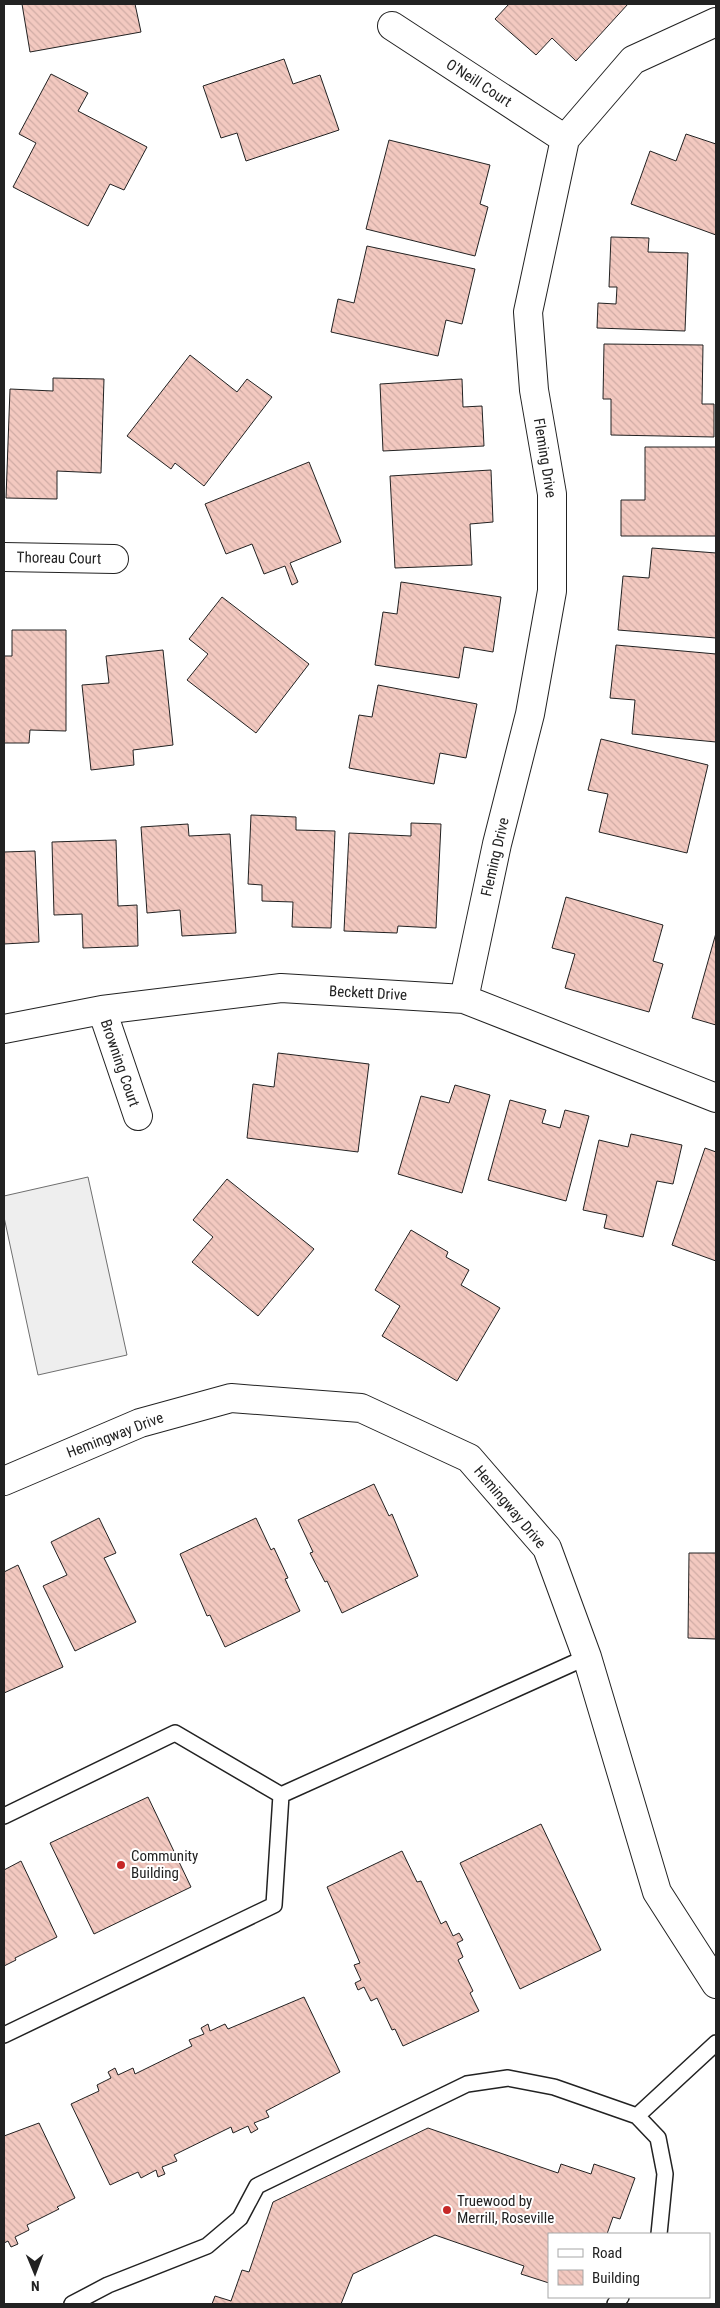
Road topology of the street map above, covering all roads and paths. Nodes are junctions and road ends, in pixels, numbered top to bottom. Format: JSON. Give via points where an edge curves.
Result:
{"nodes":[{"id":1,"x":716,"y":22,"type":"edge"},
{"id":2,"x":392,"y":26,"type":"dead end"},
{"id":3,"x":565,"y":139,"type":"junction"},
{"id":4,"x":4,"y":557,"type":"edge"},
{"id":5,"x":114,"y":559,"type":"dead end"},
{"id":6,"x":464,"y":999,"type":"junction"},
{"id":7,"x":102,"y":1010,"type":"junction"},
{"id":8,"x":4,"y":1029,"type":"edge"},
{"id":9,"x":716,"y":1098,"type":"edge"},
{"id":10,"x":138,"y":1116,"type":"dead end"},
{"id":11,"x":4,"y":1481,"type":"edge"},
{"id":12,"x":587,"y":1657,"type":"junction"},
{"id":13,"x":281,"y":1795,"type":"junction"},
{"id":14,"x":4,"y":1816,"type":"edge"},
{"id":15,"x":716,"y":1984,"type":"edge"},
{"id":16,"x":4,"y":2035,"type":"edge"},
{"id":17,"x":716,"y":2043,"type":"edge"},
{"id":18,"x":638,"y":2116,"type":"junction"},
{"id":19,"x":659,"y":2233,"type":"edge"},
{"id":20,"x":72,"y":2304,"type":"edge"}],
"edges":[{"from":1,"to":3,"type":"street","name":"Fleming Drive","via":[[632,60]]},
{"from":2,"to":3,"type":"street","name":"O'Neill Court"},
{"from":3,"to":6,"type":"street","name":"Fleming Drive","via":[[528,312],[534,390],[552,494],[552,591],[530,714],[497,844]]},
{"from":4,"to":5,"type":"street","name":"Thoreau Court"},
{"from":6,"to":7,"type":"street","name":"Beckett Drive","via":[[281,988]]},
{"from":6,"to":9,"type":"street","name":"Beckett Drive"},
{"from":7,"to":8,"type":"street","name":"Beckett Drive"},
{"from":7,"to":10,"type":"street","name":"Browning Court"},
{"from":11,"to":12,"type":"street","name":"Hemingway Drive","via":[[140,1422],[231,1398],[361,1408],[469,1458],[547,1548]]},
{"from":12,"to":13,"type":"lane"},
{"from":12,"to":15,"type":"street","name":"Hemingway Drive","via":[[657,1892]]},
{"from":13,"to":14,"type":"lane","via":[[175,1733]]},
{"from":13,"to":16,"type":"lane","via":[[274,1904]]},
{"from":17,"to":18,"type":"lane"},
{"from":18,"to":19,"type":"lane","via":[[658,2138],[666,2174]]},
{"from":18,"to":20,"type":"lane","via":[[554,2087],[508,2078],[467,2084],[257,2186],[240,2218],[207,2246]]}]}
